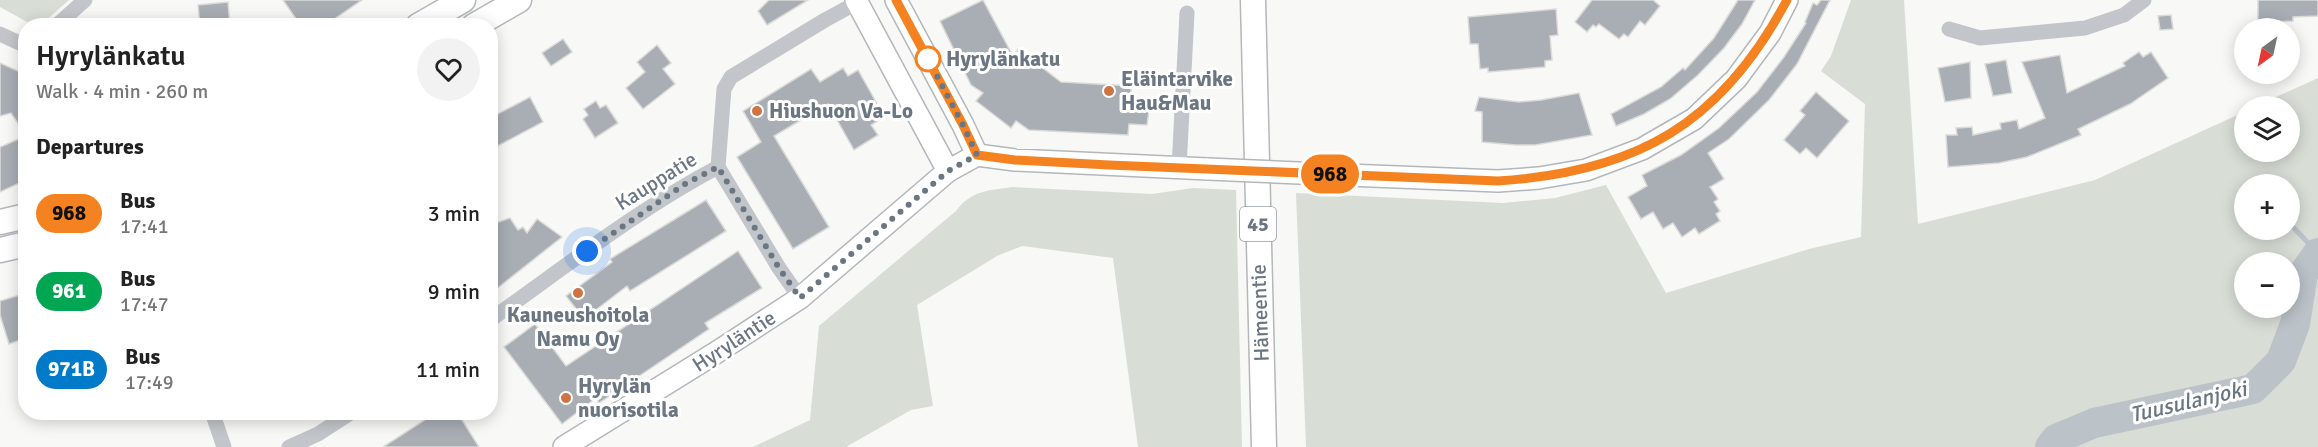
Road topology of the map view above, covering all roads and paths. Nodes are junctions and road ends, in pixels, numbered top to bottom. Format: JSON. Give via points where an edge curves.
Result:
{"nodes":[{"id":1,"x":85,"y":0,"type":"edge"},
{"id":2,"x":463,"y":0,"type":"edge"},
{"id":3,"x":519,"y":0,"type":"edge"},
{"id":4,"x":896,"y":0,"type":"edge"},
{"id":5,"x":1253,"y":0,"type":"edge"},
{"id":6,"x":1787,"y":0,"type":"edge"},
{"id":7,"x":2144,"y":0,"type":"edge"},
{"id":8,"x":859,"y":1,"type":"edge"},
{"id":9,"x":1187,"y":13,"type":"dead end"},
{"id":10,"x":65,"y":18,"type":"edge"},
{"id":11,"x":432,"y":18,"type":"edge"},
{"id":12,"x":488,"y":18,"type":"edge"},
{"id":13,"x":1949,"y":28,"type":"dead end"},
{"id":14,"x":0,"y":34,"type":"edge"},
{"id":15,"x":18,"y":42,"type":"edge"},
{"id":16,"x":977,"y":155,"type":"junction"},
{"id":17,"x":718,"y":167,"type":"junction"},
{"id":18,"x":1179,"y":168,"type":"junction"},
{"id":19,"x":948,"y":171,"type":"junction"},
{"id":20,"x":18,"y":218,"type":"edge"},
{"id":21,"x":0,"y":222,"type":"edge"},
{"id":22,"x":18,"y":246,"type":"edge"},
{"id":23,"x":0,"y":250,"type":"edge"},
{"id":24,"x":800,"y":298,"type":"junction"},
{"id":25,"x":498,"y":314,"type":"edge"},
{"id":26,"x":215,"y":420,"type":"edge"},
{"id":27,"x":340,"y":420,"type":"edge"},
{"id":28,"x":299,"y":445,"type":"edge"},
{"id":29,"x":224,"y":447,"type":"edge"},
{"id":30,"x":564,"y":447,"type":"edge"},
{"id":31,"x":1264,"y":447,"type":"edge"}],
"edges":[{"from":1,"to":10,"type":"street"},
{"from":2,"to":11,"type":"main road"},
{"from":3,"to":12,"type":"main road"},
{"from":4,"to":16,"type":"street"},
{"from":5,"to":31,"type":"main road","name":"Hämeentie","number":"45"},
{"from":6,"to":18,"type":"street","bridge":true,"via":[[1770,33],[1736,79],[1694,119],[1642,149],[1586,170],[1498,181]]},
{"from":7,"to":13,"type":"street","via":[[2124,15],[2085,28],[1980,38]]},
{"from":8,"to":17,"type":"street","via":[[731,77],[724,89]]},
{"from":8,"to":19,"type":"street"},
{"from":9,"to":18,"type":"street"},
{"from":14,"to":15,"type":"street"},
{"from":16,"to":18,"type":"street"},
{"from":16,"to":19,"type":"street","name":"Hyryläntie"},
{"from":17,"to":24,"type":"street","name":"Kauppatie"},
{"from":17,"to":25,"type":"street","name":"Kauppatie","via":[[685,184]]},
{"from":19,"to":24,"type":"street","name":"Hyryläntie"},
{"from":20,"to":21,"type":"main road"},
{"from":22,"to":23,"type":"main road"},
{"from":24,"to":30,"type":"street","name":"Hyryläntie"},
{"from":26,"to":29,"type":"street"},
{"from":27,"to":28,"type":"street"}]}
